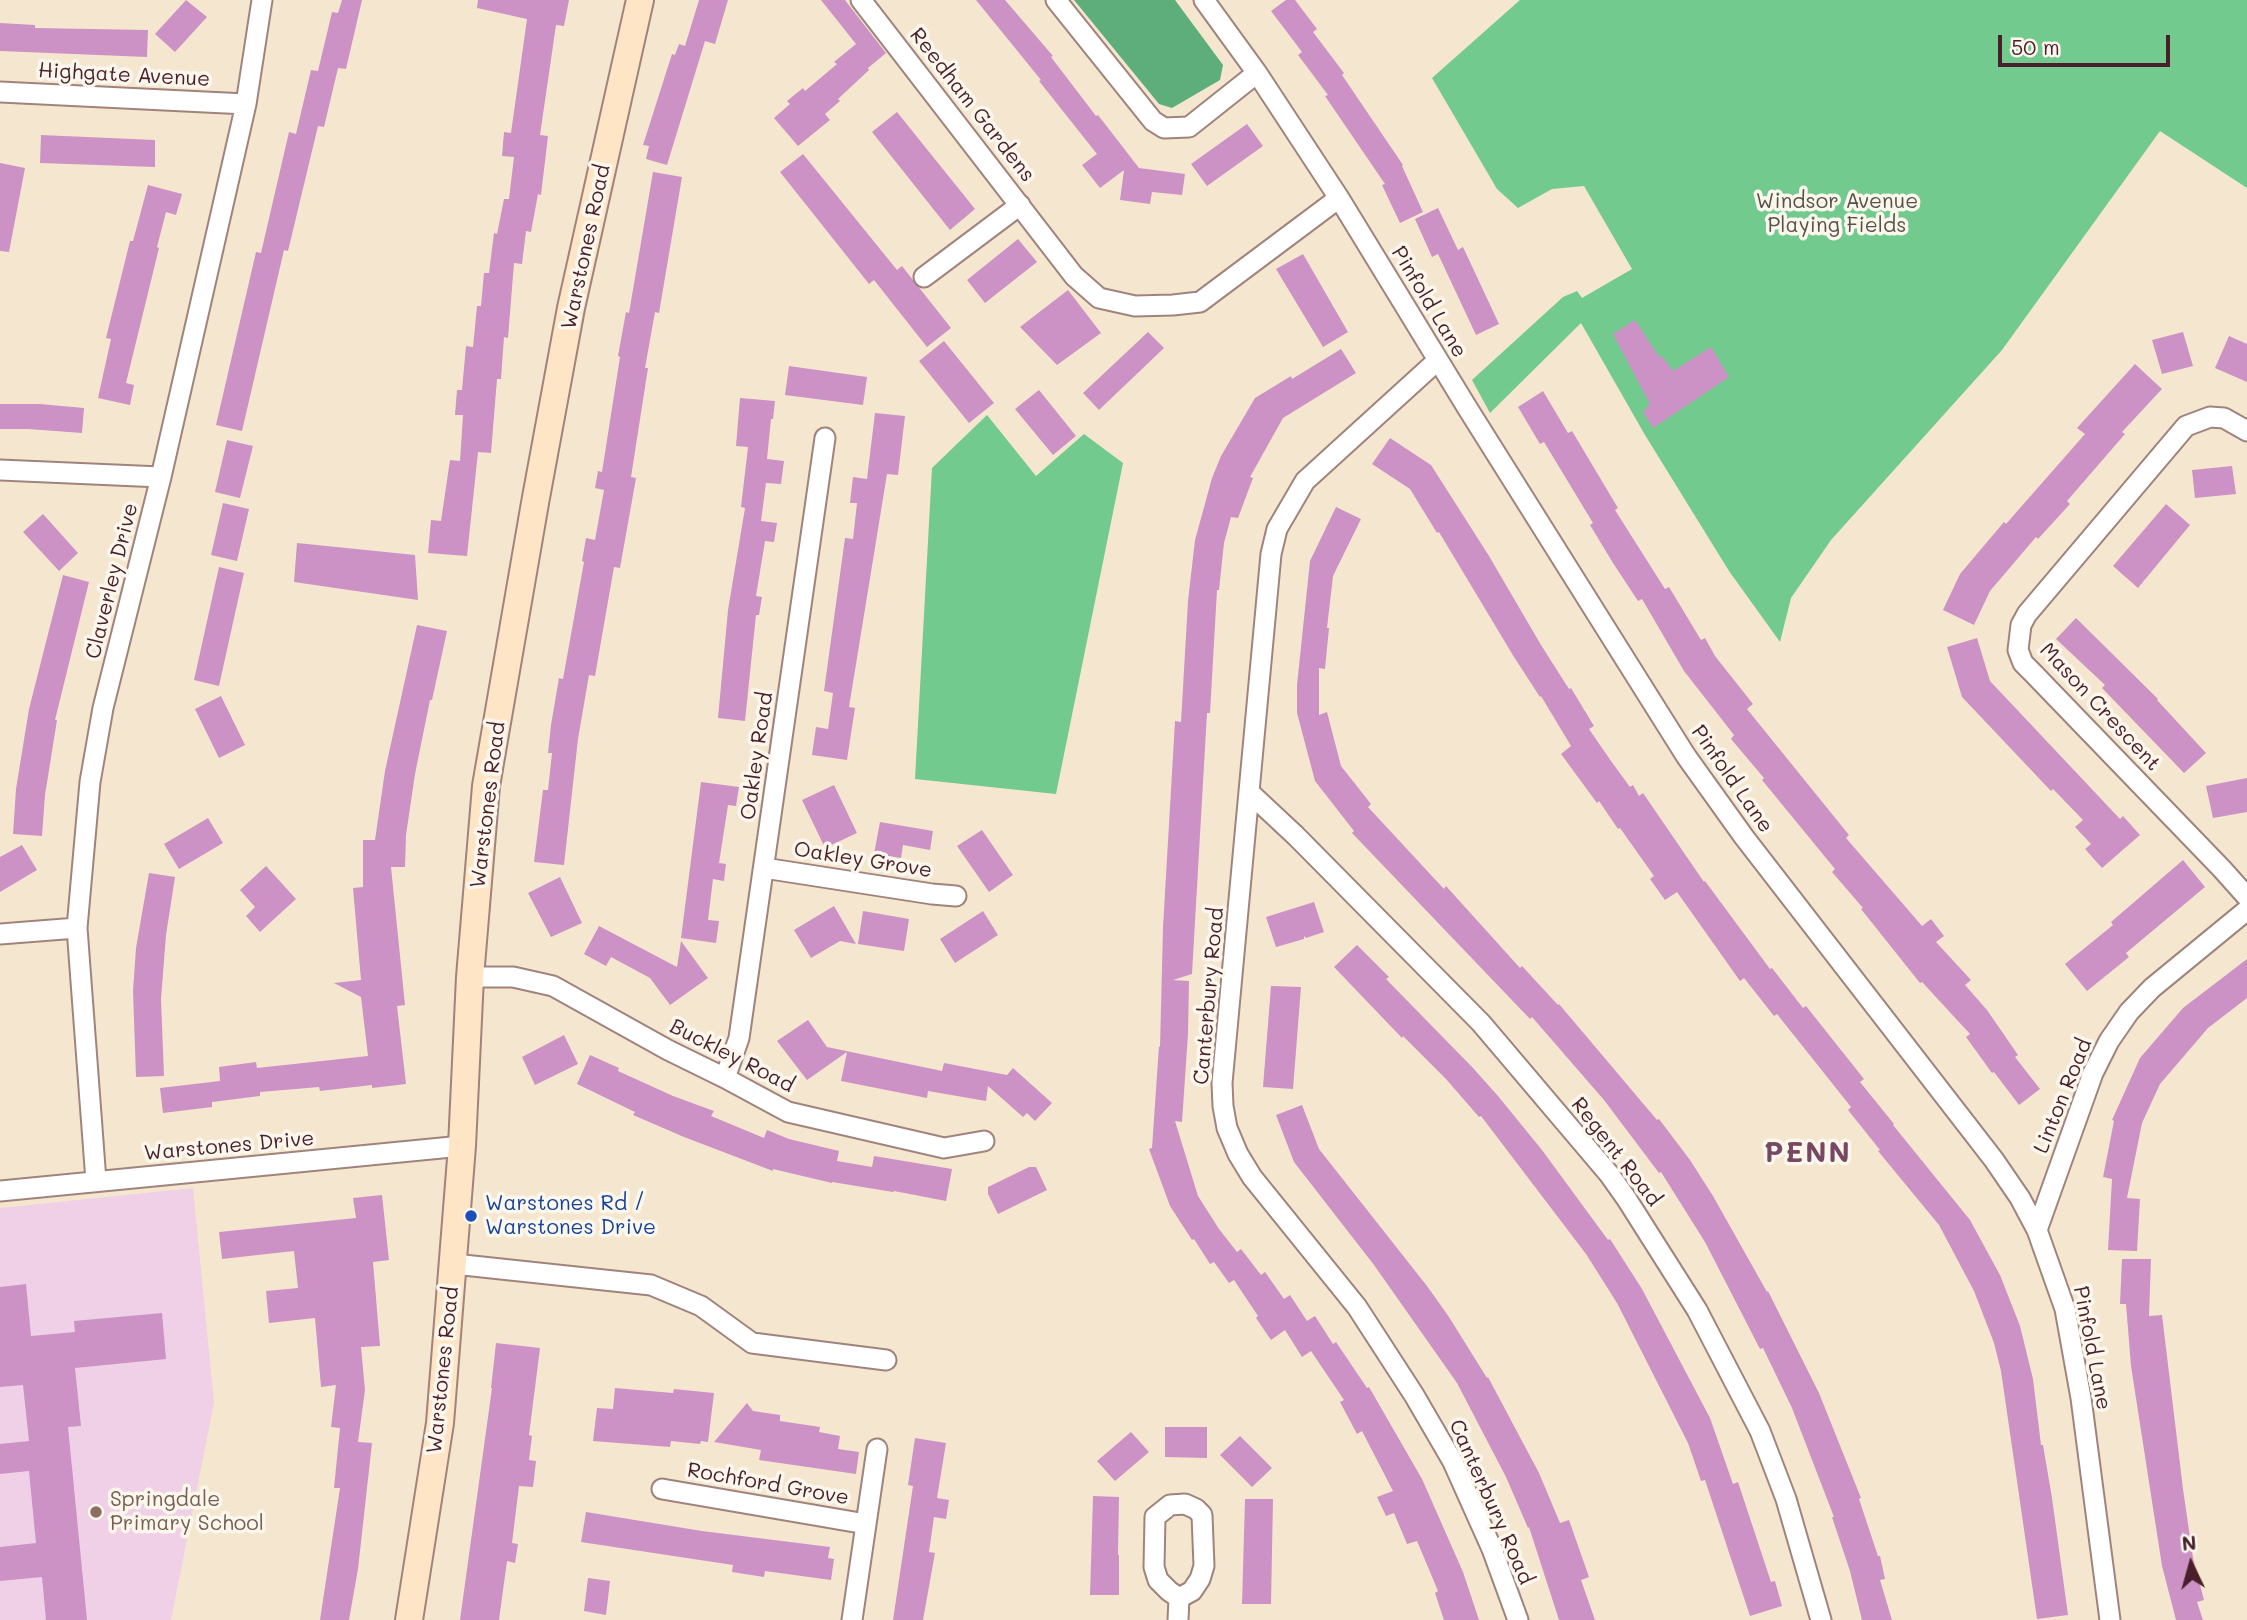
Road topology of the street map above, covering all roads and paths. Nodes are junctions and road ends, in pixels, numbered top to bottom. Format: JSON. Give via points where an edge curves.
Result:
{"nodes":[{"id":1,"x":262,"y":0,"type":"edge"},
{"id":2,"x":640,"y":0,"type":"edge"},
{"id":3,"x":861,"y":0,"type":"edge"},
{"id":4,"x":1056,"y":0,"type":"edge"},
{"id":5,"x":1204,"y":0,"type":"edge"},
{"id":6,"x":1257,"y":73,"type":"junction"},
{"id":7,"x":0,"y":92,"type":"edge"},
{"id":8,"x":246,"y":104,"type":"junction"},
{"id":9,"x":1339,"y":198,"type":"junction"},
{"id":10,"x":1020,"y":205,"type":"junction"},
{"id":11,"x":924,"y":277,"type":"dead end"},
{"id":12,"x":1438,"y":360,"type":"junction"},
{"id":13,"x":2247,"y":431,"type":"edge"},
{"id":14,"x":825,"y":438,"type":"dead end"},
{"id":15,"x":0,"y":470,"type":"edge"},
{"id":16,"x":161,"y":477,"type":"junction"},
{"id":17,"x":1250,"y":793,"type":"junction"},
{"id":18,"x":764,"y":868,"type":"junction"},
{"id":19,"x":956,"y":896,"type":"dead end"},
{"id":20,"x":2247,"y":897,"type":"edge"},
{"id":21,"x":2247,"y":910,"type":"edge"},
{"id":22,"x":77,"y":928,"type":"junction"},
{"id":23,"x":0,"y":934,"type":"edge"},
{"id":24,"x":470,"y":977,"type":"junction"},
{"id":25,"x":725,"y":1077,"type":"junction"},
{"id":26,"x":984,"y":1141,"type":"dead end"},
{"id":27,"x":462,"y":1146,"type":"junction"},
{"id":28,"x":96,"y":1181,"type":"junction"},
{"id":29,"x":0,"y":1191,"type":"edge"},
{"id":30,"x":2037,"y":1230,"type":"junction"},
{"id":31,"x":454,"y":1264,"type":"junction"},
{"id":32,"x":886,"y":1360,"type":"dead end"},
{"id":33,"x":877,"y":1449,"type":"dead end"},
{"id":34,"x":662,"y":1489,"type":"dead end"},
{"id":35,"x":866,"y":1524,"type":"junction"},
{"id":36,"x":1179,"y":1598,"type":"dead end"},
{"id":37,"x":409,"y":1620,"type":"edge"},
{"id":38,"x":852,"y":1620,"type":"edge"},
{"id":39,"x":1178,"y":1620,"type":"edge"},
{"id":40,"x":1518,"y":1620,"type":"edge"},
{"id":41,"x":1821,"y":1620,"type":"edge"},
{"id":42,"x":2110,"y":1620,"type":"edge"}],
"edges":[{"from":1,"to":8,"type":"street","name":"Claverley Drive"},
{"from":2,"to":24,"type":"street","name":"Warstones Road","via":[[571,308],[510,647],[486,786]]},
{"from":3,"to":10,"type":"street","name":"Reedham Gardens"},
{"from":4,"to":6,"type":"street","via":[[1153,121],[1164,128],[1189,127]]},
{"from":5,"to":6,"type":"street","name":"Pinfold Lane"},
{"from":6,"to":9,"type":"street","name":"Pinfold Lane"},
{"from":7,"to":8,"type":"street","name":"Highgate Avenue"},
{"from":8,"to":16,"type":"street","name":"Claverley Drive"},
{"from":9,"to":10,"type":"street","name":"Reedham Gardens","via":[[1200,302],[1135,306],[1099,298],[1074,276]]},
{"from":9,"to":12,"type":"street","name":"Pinfold Lane"},
{"from":10,"to":11,"type":"street","name":"Reedham Gardens"},
{"from":12,"to":17,"type":"street","name":"Canterbury Road","via":[[1305,481],[1277,529]]},
{"from":12,"to":30,"type":"street","name":"Pinfold Lane","via":[[1686,756],[1994,1160]]},
{"from":13,"to":20,"type":"street","name":"Mason Crescent","via":[[2224,418],[2210,417],[2186,426],[2027,614],[2018,650],[2023,663]]},
{"from":14,"to":18,"type":"street","name":"Oakley Road"},
{"from":15,"to":16,"type":"street"},
{"from":16,"to":22,"type":"street","name":"Claverley Drive","via":[[103,708],[90,782]]},
{"from":17,"to":40,"type":"street","name":"Canterbury Road","via":[[1222,1083],[1227,1128],[1252,1177],[1357,1307],[1414,1395],[1453,1462]]},
{"from":17,"to":41,"type":"street","name":"Regent Road","via":[[1481,1023],[1626,1198],[1697,1310],[1760,1431],[1786,1499]]},
{"from":18,"to":19,"type":"street","name":"Oakley Grove"},
{"from":18,"to":25,"type":"street","name":"Oakley Road","via":[[739,1038]]},
{"from":21,"to":30,"type":"street","name":"Linton Road","via":[[2152,988],[2109,1041],[2092,1073]]},
{"from":22,"to":23,"type":"street"},
{"from":22,"to":28,"type":"street","name":"Claverley Drive"},
{"from":24,"to":25,"type":"street","name":"Buckley Road","via":[[513,977],[553,986]]},
{"from":24,"to":27,"type":"street","name":"Warstones Road"},
{"from":25,"to":26,"type":"street","name":"Buckley Road","via":[[788,1112],[944,1148]]},
{"from":27,"to":28,"type":"street","name":"Warstones Drive"},
{"from":27,"to":31,"type":"street","name":"Warstones Road"},
{"from":28,"to":29,"type":"street","name":"Warstones Drive"},
{"from":30,"to":42,"type":"street","name":"Pinfold Lane","via":[[2065,1309]]},
{"from":31,"to":32,"type":"street","via":[[651,1285],[701,1306],[751,1343]]},
{"from":31,"to":37,"type":"street","name":"Warstones Road","via":[[440,1423]]},
{"from":33,"to":35,"type":"street","name":"Rochford Grove"},
{"from":34,"to":35,"type":"street","name":"Rochford Grove"},
{"from":35,"to":38,"type":"street","name":"Rochford Grove"},
{"from":36,"to":39,"type":"street"}]}
